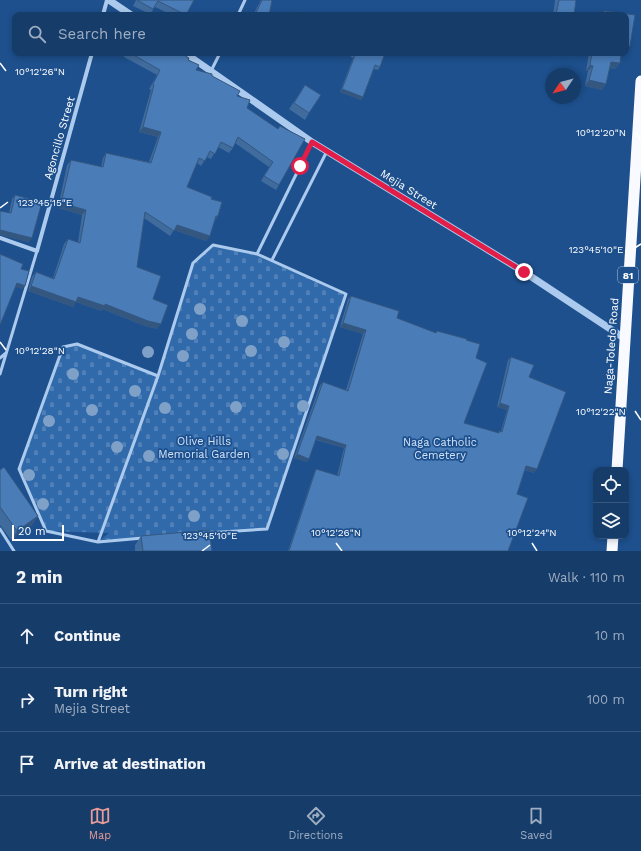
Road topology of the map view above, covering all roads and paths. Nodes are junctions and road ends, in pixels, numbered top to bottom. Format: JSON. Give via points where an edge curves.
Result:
{"nodes":[{"id":1,"x":108,"y":0,"type":"edge"},
{"id":2,"x":245,"y":0,"type":"edge"},
{"id":3,"x":104,"y":12,"type":"edge"},
{"id":4,"x":126,"y":12,"type":"edge"},
{"id":5,"x":239,"y":12,"type":"edge"},
{"id":6,"x":91,"y":56,"type":"edge"},
{"id":7,"x":189,"y":56,"type":"edge"},
{"id":8,"x":218,"y":56,"type":"edge"},
{"id":9,"x":211,"y":71,"type":"junction"},
{"id":10,"x":641,"y":81,"type":"edge"},
{"id":11,"x":312,"y":142,"type":"junction"},
{"id":12,"x":327,"y":151,"type":"junction"},
{"id":13,"x":0,"y":238,"type":"edge"},
{"id":14,"x":37,"y":251,"type":"junction"},
{"id":15,"x":257,"y":254,"type":"junction"},
{"id":16,"x":272,"y":260,"type":"junction"},
{"id":17,"x":624,"y":338,"type":"junction"},
{"id":18,"x":6,"y":354,"type":"junction"},
{"id":19,"x":0,"y":358,"type":"edge"},
{"id":20,"x":0,"y":374,"type":"edge"},
{"id":21,"x":158,"y":376,"type":"junction"},
{"id":22,"x":617,"y":467,"type":"edge"},
{"id":23,"x":0,"y":529,"type":"edge"},
{"id":24,"x":205,"y":533,"type":"edge"},
{"id":25,"x":144,"y":538,"type":"edge"},
{"id":26,"x":613,"y":539,"type":"edge"},
{"id":27,"x":98,"y":542,"type":"junction"},
{"id":28,"x":14,"y":551,"type":"edge"},
{"id":29,"x":612,"y":551,"type":"edge"}],
"edges":[{"from":1,"to":3,"type":"street"},
{"from":1,"to":4,"type":"street"},
{"from":2,"to":5,"type":"lane"},
{"from":6,"to":14,"type":"street","name":"Agoncillo Street"},
{"from":7,"to":9,"type":"street","name":"Mejia Street"},
{"from":8,"to":9,"type":"lane"},
{"from":9,"to":11,"type":"street","name":"Mejia Street"},
{"from":10,"to":17,"type":"highway","name":"Naga-Toledo Road","number":"81"},
{"from":11,"to":12,"type":"street","name":"Mejia Street"},
{"from":11,"to":15,"type":"lane"},
{"from":12,"to":16,"type":"lane"},
{"from":12,"to":17,"type":"street","name":"Mejia Street","via":[[524,272]]},
{"from":13,"to":14,"type":"street"},
{"from":14,"to":18,"type":"lane"},
{"from":15,"to":16,"type":"lane"},
{"from":15,"to":21,"type":"lane","via":[[213,245],[193,263]]},
{"from":16,"to":24,"type":"lane","via":[[346,294],[267,529]]},
{"from":17,"to":22,"type":"highway","name":"Naga-Toledo Road","number":"81"},
{"from":18,"to":19,"type":"lane"},
{"from":18,"to":20,"type":"lane"},
{"from":21,"to":27,"type":"lane"},
{"from":21,"to":27,"type":"lane","via":[[77,344],[63,347],[60,354],[19,468],[46,531]]},
{"from":23,"to":28,"type":"lane"},
{"from":25,"to":27,"type":"lane"},
{"from":26,"to":29,"type":"highway"}]}
